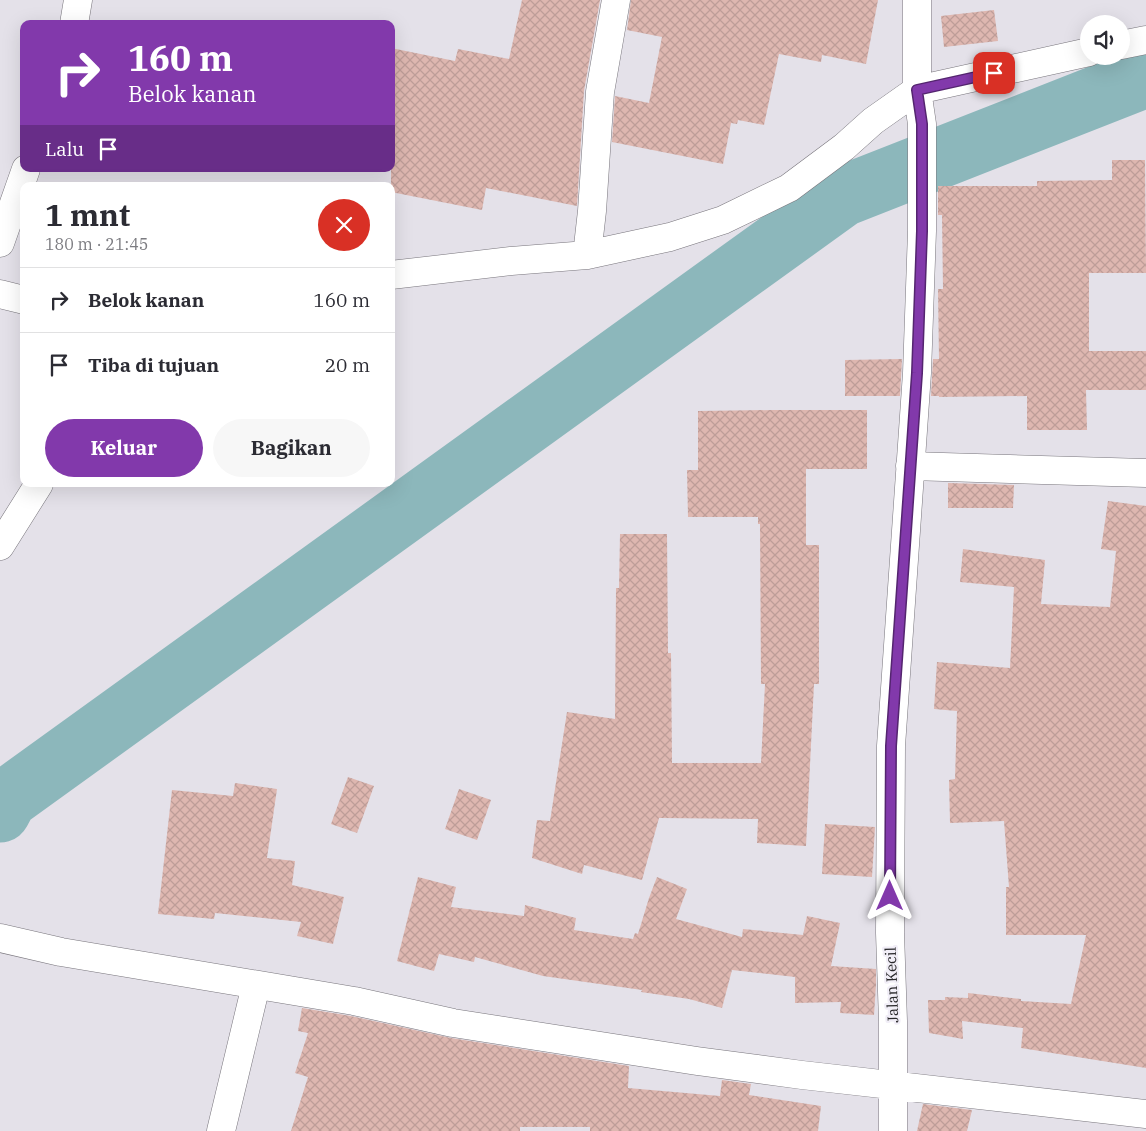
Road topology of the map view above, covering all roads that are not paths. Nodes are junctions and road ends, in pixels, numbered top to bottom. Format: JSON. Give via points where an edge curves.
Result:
{"nodes":[{"id":1,"x":78,"y":0,"type":"edge"},
{"id":2,"x":616,"y":0,"type":"edge"},
{"id":3,"x":917,"y":0,"type":"edge"},
{"id":4,"x":75,"y":20,"type":"edge"},
{"id":5,"x":1146,"y":40,"type":"edge"},
{"id":6,"x":1130,"y":43,"type":"edge"},
{"id":7,"x":1080,"y":54,"type":"edge"},
{"id":8,"x":917,"y":90,"type":"junction"},
{"id":9,"x":20,"y":186,"type":"edge"},
{"id":10,"x":0,"y":243,"type":"edge"},
{"id":11,"x":587,"y":255,"type":"junction"},
{"id":12,"x":395,"y":275,"type":"edge"},
{"id":13,"x":0,"y":294,"type":"edge"},
{"id":14,"x":20,"y":299,"type":"edge"},
{"id":15,"x":910,"y":466,"type":"junction"},
{"id":16,"x":1146,"y":473,"type":"edge"},
{"id":17,"x":36,"y":487,"type":"edge"},
{"id":18,"x":0,"y":546,"type":"edge"},
{"id":19,"x":0,"y":938,"type":"edge"},
{"id":20,"x":256,"y":985,"type":"junction"},
{"id":21,"x":892,"y":1085,"type":"junction"},
{"id":22,"x":1146,"y":1114,"type":"edge"},
{"id":23,"x":221,"y":1131,"type":"edge"},
{"id":24,"x":893,"y":1131,"type":"edge"}],
"edges":[{"from":1,"to":4,"type":"street"},
{"from":2,"to":11,"type":"street","via":[[600,92]]},
{"from":3,"to":8,"type":"street","name":"Jalan Kecil"},
{"from":5,"to":6,"type":"street"},
{"from":7,"to":8,"type":"street"},
{"from":8,"to":11,"type":"street","via":[[789,188],[723,220],[670,237]]},
{"from":8,"to":15,"type":"street","name":"Jalan Kecil","via":[[922,124],[922,231]]},
{"from":9,"to":10,"type":"street"},
{"from":11,"to":12,"type":"street"},
{"from":13,"to":14,"type":"street"},
{"from":15,"to":16,"type":"street"},
{"from":15,"to":21,"type":"street","name":"Jalan Kecil","via":[[891,746]]},
{"from":17,"to":18,"type":"street"},
{"from":19,"to":20,"type":"street","via":[[61,952]]},
{"from":20,"to":21,"type":"street","via":[[354,1001],[453,1023],[697,1061]]},
{"from":20,"to":23,"type":"street"},
{"from":21,"to":22,"type":"street"},
{"from":21,"to":24,"type":"street","name":"Jalan Kecil"}]}
